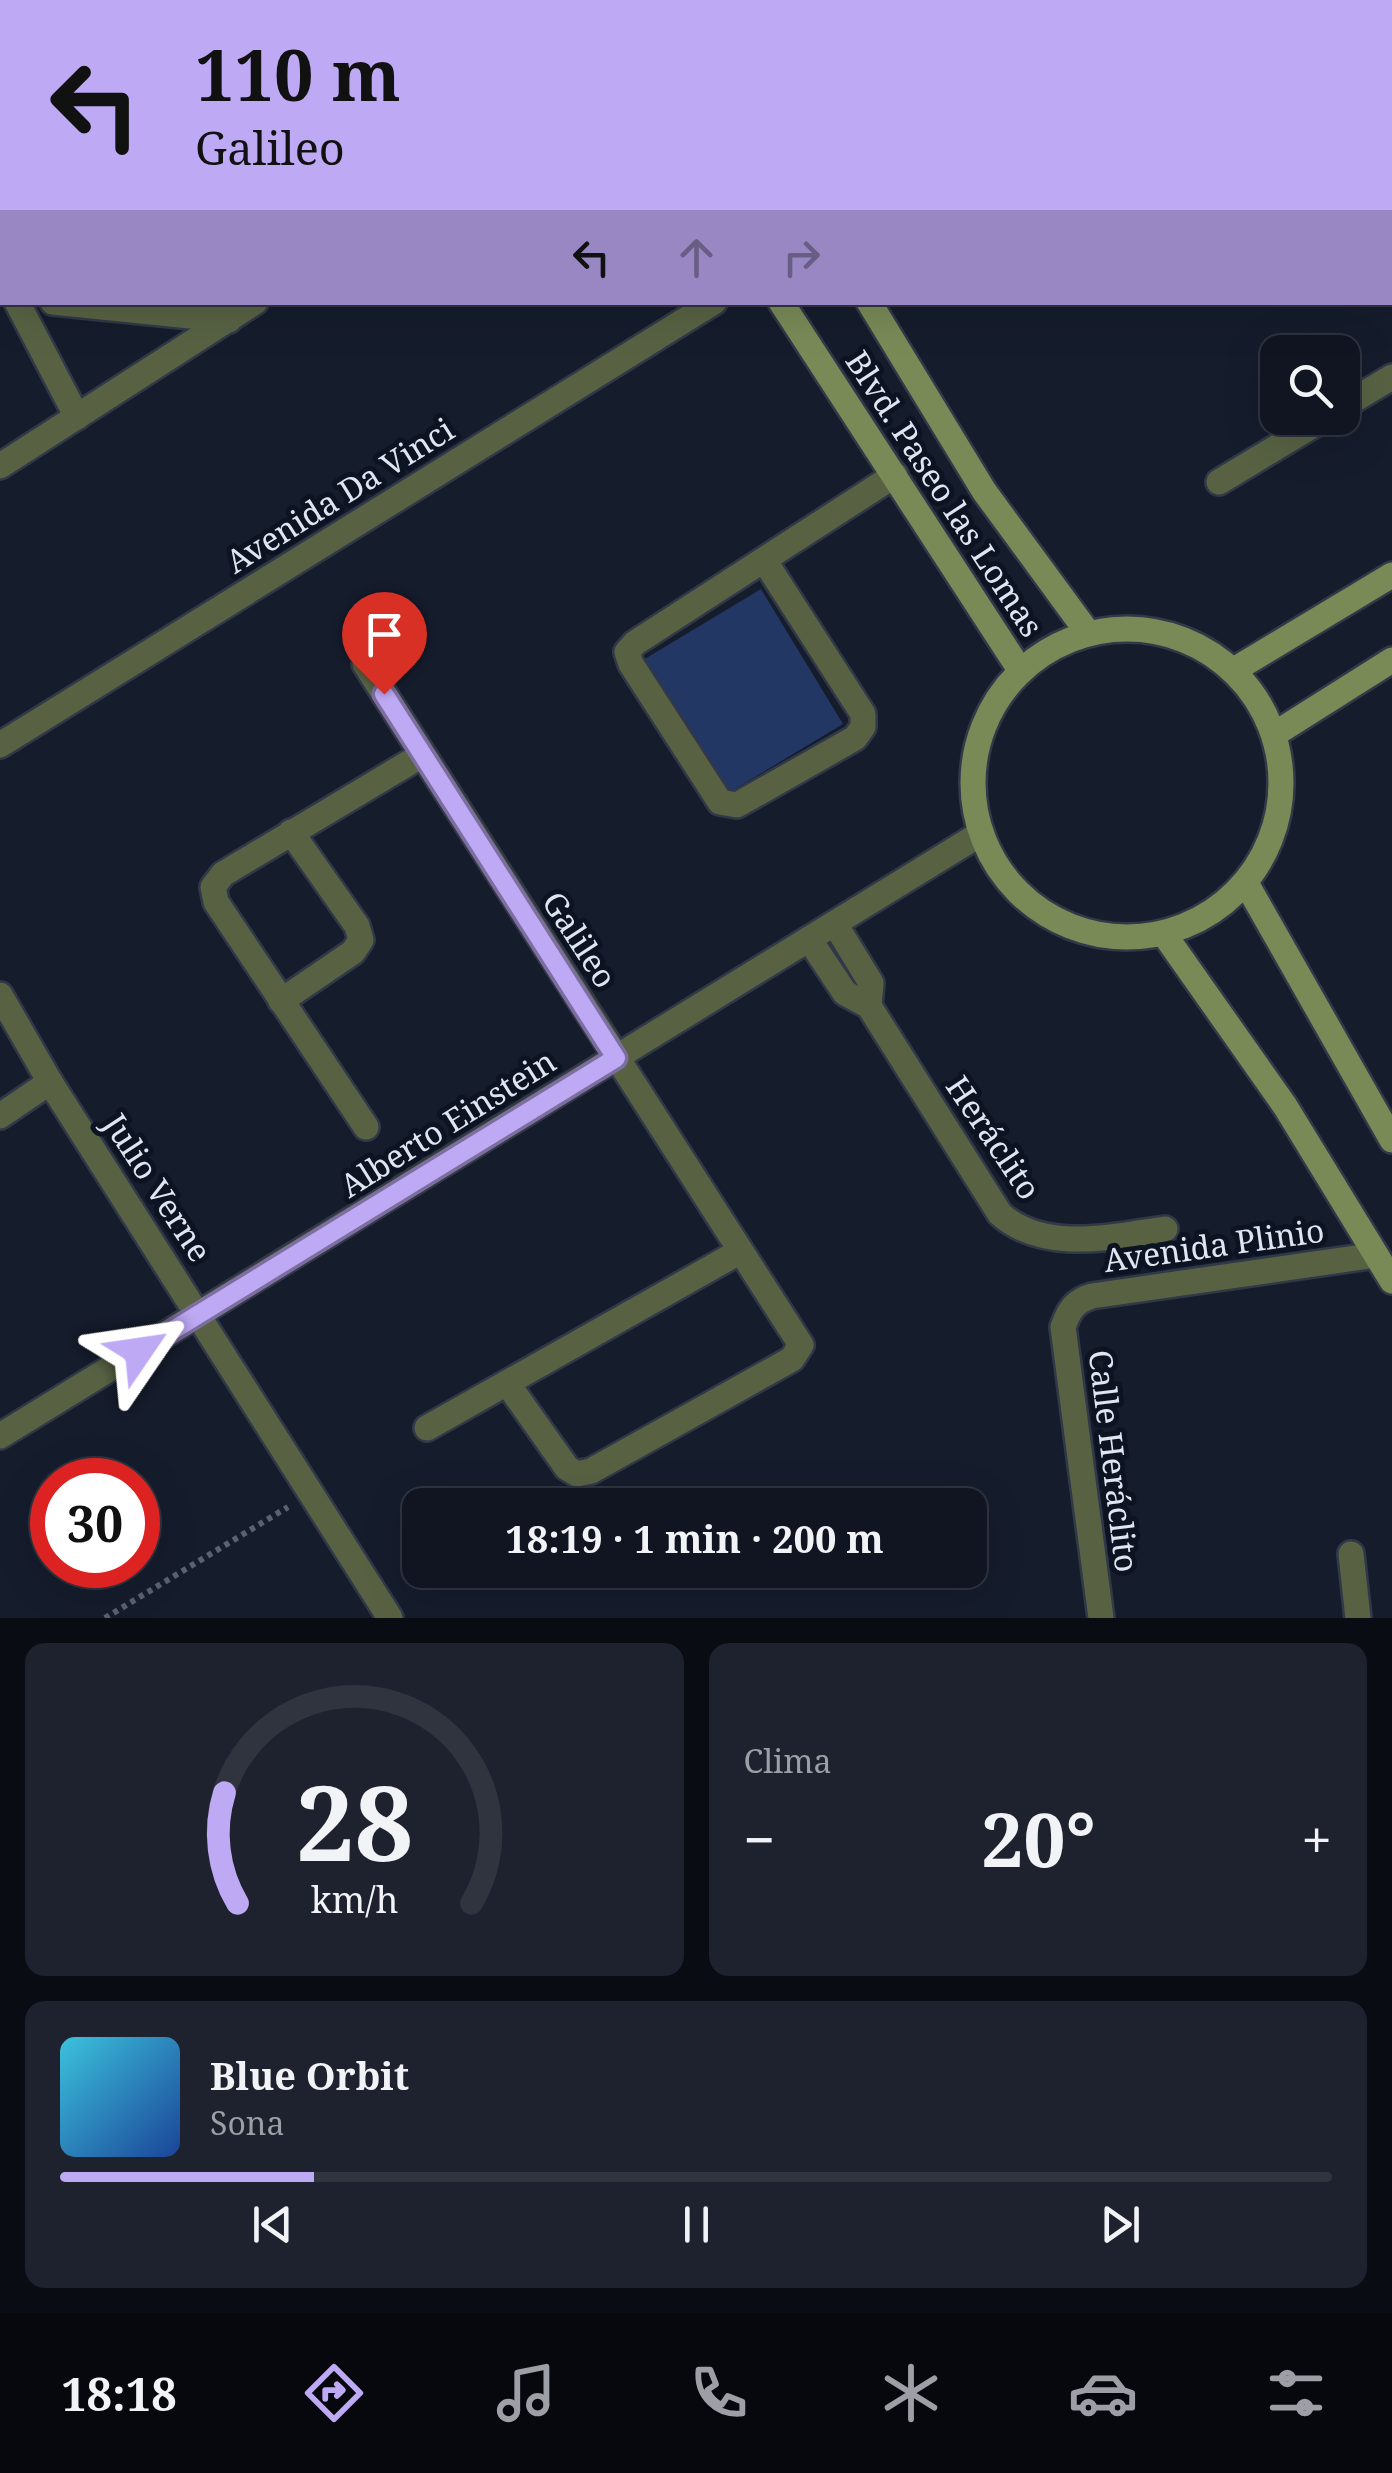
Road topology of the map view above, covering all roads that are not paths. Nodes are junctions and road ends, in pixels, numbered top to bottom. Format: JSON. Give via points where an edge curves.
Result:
{"nodes":[{"id":1,"x":20,"y":305,"type":"edge"},
{"id":2,"x":83,"y":305,"type":"edge"},
{"id":3,"x":250,"y":305,"type":"edge"},
{"id":4,"x":709,"y":305,"type":"edge"},
{"id":5,"x":783,"y":305,"type":"edge"},
{"id":6,"x":871,"y":305,"type":"edge"},
{"id":7,"x":230,"y":320,"type":"junction"},
{"id":8,"x":1392,"y":377,"type":"edge"},
{"id":9,"x":1360,"y":396,"type":"edge"},
{"id":10,"x":77,"y":417,"type":"junction"},
{"id":11,"x":1297,"y":435,"type":"edge"},
{"id":12,"x":0,"y":466,"type":"edge"},
{"id":13,"x":895,"y":475,"type":"junction"},
{"id":14,"x":1219,"y":482,"type":"dead end"},
{"id":15,"x":764,"y":560,"type":"junction"},
{"id":16,"x":1392,"y":575,"type":"edge"},
{"id":17,"x":1088,"y":633,"type":"junction"},
{"id":18,"x":1392,"y":660,"type":"edge"},
{"id":19,"x":365,"y":664,"type":"dead end"},
{"id":20,"x":1020,"y":670,"type":"junction"},
{"id":21,"x":1234,"y":670,"type":"junction"},
{"id":22,"x":1276,"y":734,"type":"junction"},
{"id":23,"x":0,"y":745,"type":"edge"},
{"id":24,"x":422,"y":754,"type":"junction"},
{"id":25,"x":291,"y":832,"type":"junction"},
{"id":26,"x":980,"y":834,"type":"junction"},
{"id":27,"x":1246,"y":883,"type":"junction"},
{"id":28,"x":836,"y":924,"type":"junction"},
{"id":29,"x":1164,"y":934,"type":"junction"},
{"id":30,"x":809,"y":938,"type":"junction"},
{"id":31,"x":0,"y":995,"type":"edge"},
{"id":32,"x":281,"y":1001,"type":"junction"},
{"id":33,"x":869,"y":1006,"type":"junction"},
{"id":34,"x":616,"y":1058,"type":"junction"},
{"id":35,"x":50,"y":1082,"type":"junction"},
{"id":36,"x":0,"y":1116,"type":"edge"},
{"id":37,"x":366,"y":1127,"type":"dead end"},
{"id":38,"x":1392,"y":1140,"type":"edge"},
{"id":39,"x":1165,"y":1229,"type":"dead end"},
{"id":40,"x":739,"y":1252,"type":"junction"},
{"id":41,"x":1376,"y":1256,"type":"junction"},
{"id":42,"x":1392,"y":1281,"type":"edge"},
{"id":43,"x":1068,"y":1312,"type":"joint"},
{"id":44,"x":200,"y":1314,"type":"junction"},
{"id":45,"x":507,"y":1382,"type":"junction"},
{"id":46,"x":427,"y":1428,"type":"dead end"},
{"id":47,"x":0,"y":1436,"type":"edge"},
{"id":48,"x":1352,"y":1554,"type":"dead end"},
{"id":49,"x":390,"y":1618,"type":"edge"},
{"id":50,"x":1101,"y":1618,"type":"edge"},
{"id":51,"x":1358,"y":1618,"type":"edge"}],
"edges":[{"from":1,"to":10,"type":"street"},
{"from":2,"to":7,"type":"street"},
{"from":3,"to":7,"type":"street"},
{"from":4,"to":23,"type":"street","name":"Avenida Da Vinci"},
{"from":5,"to":13,"type":"street","name":"Blvd. Paseo las Lomas"},
{"from":6,"to":17,"type":"street","via":[[984,491]]},
{"from":7,"to":10,"type":"street"},
{"from":8,"to":9,"type":"street"},
{"from":10,"to":12,"type":"street"},
{"from":11,"to":14,"type":"street"},
{"from":13,"to":15,"type":"street"},
{"from":13,"to":20,"type":"street","name":"Blvd. Paseo las Lomas"},
{"from":15,"to":15,"type":"street","via":[[628,652],[727,806],[855,738],[863,727],[863,714]]},
{"from":16,"to":21,"type":"street"},
{"from":17,"to":20,"type":"street"},
{"from":17,"to":21,"type":"street","via":[[1140,628],[1190,641]]},
{"from":18,"to":22,"type":"street"},
{"from":19,"to":24,"type":"street","name":"Galileo"},
{"from":20,"to":26,"type":"street","via":[[992,705],[976,747],[972,791]]},
{"from":21,"to":22,"type":"street"},
{"from":22,"to":27,"type":"street","via":[[1283,786],[1273,838]]},
{"from":24,"to":25,"type":"street"},
{"from":24,"to":34,"type":"street","name":"Galileo"},
{"from":25,"to":32,"type":"street","via":[[213,887],[216,902]]},
{"from":25,"to":32,"type":"street","via":[[361,940]]},
{"from":26,"to":28,"type":"street","name":"Alberto Einstein"},
{"from":26,"to":29,"type":"street","via":[[1009,884],[1053,920],[1107,937]]},
{"from":27,"to":29,"type":"street","via":[[1209,914]]},
{"from":27,"to":38,"type":"street"},
{"from":28,"to":30,"type":"street","name":"Alberto Einstein"},
{"from":28,"to":33,"type":"street","name":"Heráclito","via":[[871,983]]},
{"from":29,"to":41,"type":"street","via":[[1284,1106]]},
{"from":30,"to":33,"type":"street","name":"Heráclito","via":[[845,992]]},
{"from":30,"to":34,"type":"street","name":"Alberto Einstein"},
{"from":31,"to":35,"type":"street","name":"Julio Verne"},
{"from":32,"to":37,"type":"street"},
{"from":33,"to":39,"type":"street","name":"Heráclito","via":[[1000,1214],[1018,1230],[1096,1239]]},
{"from":34,"to":40,"type":"street","name":"Galileo"},
{"from":34,"to":44,"type":"street","name":"Alberto Einstein"},
{"from":35,"to":36,"type":"street"},
{"from":35,"to":44,"type":"street","name":"Julio Verne"},
{"from":40,"to":45,"type":"street"},
{"from":40,"to":45,"type":"street","name":"Galileo","via":[[796,1331],[801,1346],[792,1359],[577,1474]]},
{"from":41,"to":42,"type":"street"},
{"from":41,"to":43,"type":"street","name":"Avenida Plinio","via":[[1092,1296]]},
{"from":43,"to":50,"type":"street","name":"Calle Heráclito","via":[[1063,1327]]},
{"from":44,"to":47,"type":"street","name":"Alberto Einstein"},
{"from":44,"to":49,"type":"street","name":"Julio Verne"},
{"from":45,"to":46,"type":"street"},
{"from":48,"to":51,"type":"street"}]}
